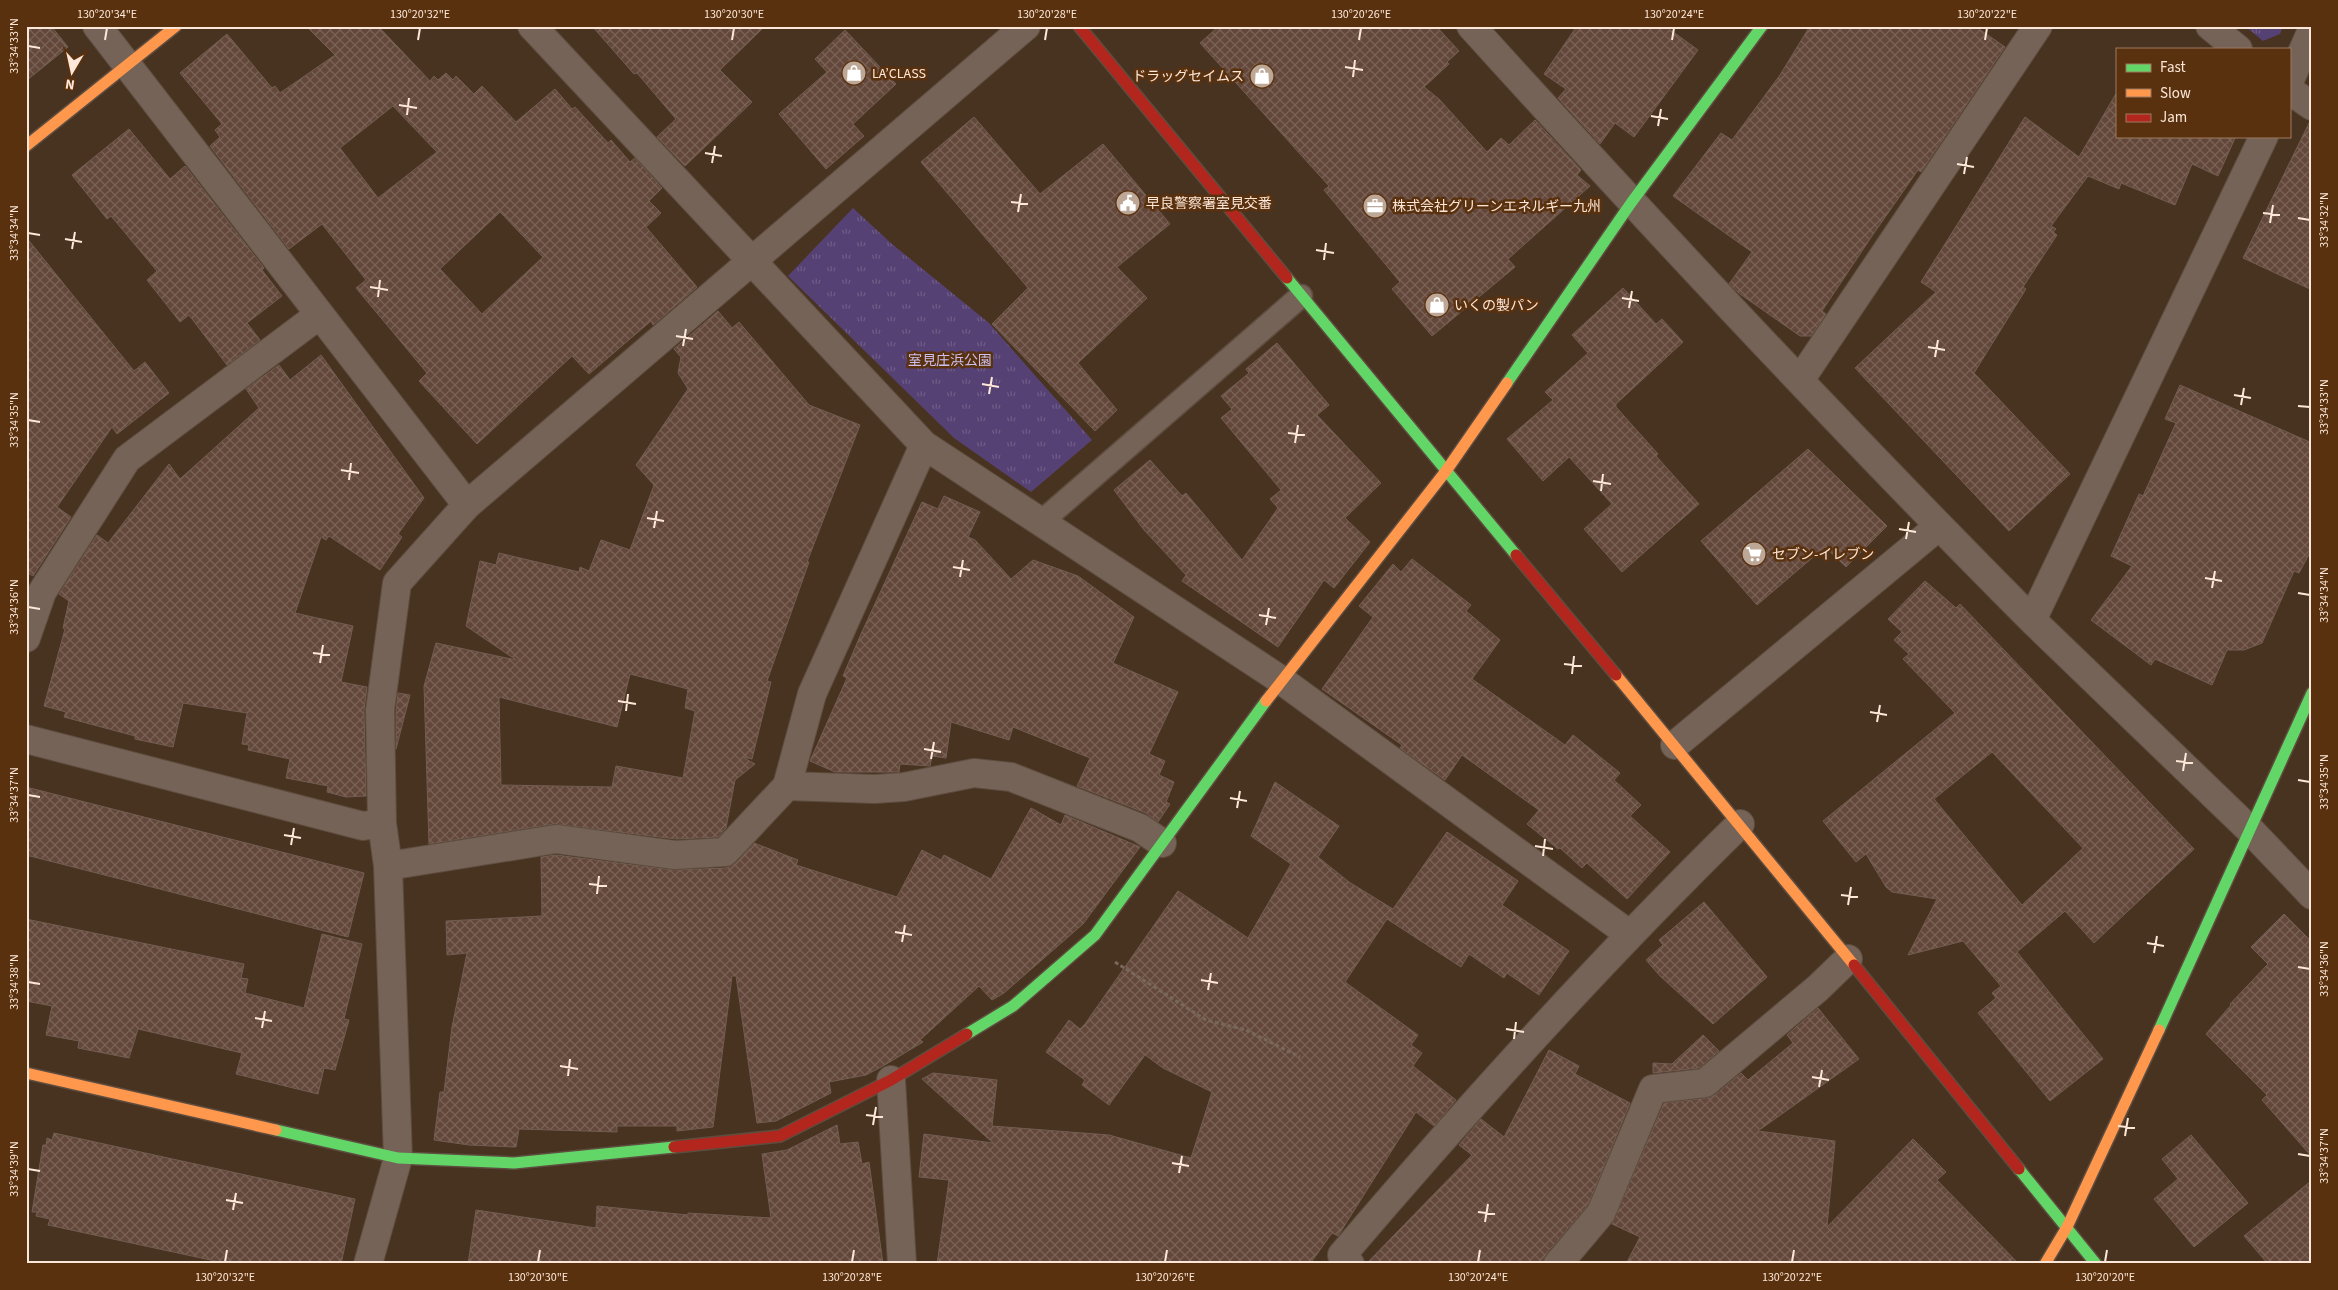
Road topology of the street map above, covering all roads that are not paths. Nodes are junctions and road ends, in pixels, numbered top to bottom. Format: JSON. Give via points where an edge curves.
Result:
{"nodes":[{"id":1,"x":97,"y":26,"type":"edge"},
{"id":2,"x":176,"y":26,"type":"edge"},
{"id":3,"x":532,"y":26,"type":"edge"},
{"id":4,"x":1026,"y":26,"type":"edge"},
{"id":5,"x":1079,"y":26,"type":"edge"},
{"id":6,"x":1471,"y":26,"type":"edge"},
{"id":7,"x":1762,"y":26,"type":"edge"},
{"id":8,"x":2038,"y":26,"type":"edge"},
{"id":9,"x":2210,"y":26,"type":"edge"},
{"id":10,"x":2312,"y":30,"type":"edge"},
{"id":11,"x":2237,"y":48,"type":"edge"},
{"id":12,"x":128,"y":65,"type":"junction"},
{"id":13,"x":2290,"y":80,"type":"edge"},
{"id":14,"x":2290,"y":91,"type":"edge"},
{"id":15,"x":2312,"y":106,"type":"edge"},
{"id":16,"x":2263,"y":138,"type":"edge"},
{"id":17,"x":26,"y":146,"type":"edge"},
{"id":18,"x":1631,"y":203,"type":"junction"},
{"id":19,"x":752,"y":262,"type":"junction"},
{"id":20,"x":1301,"y":296,"type":"junction"},
{"id":21,"x":319,"y":315,"type":"junction"},
{"id":22,"x":1800,"y":380,"type":"junction"},
{"id":23,"x":924,"y":445,"type":"junction"},
{"id":24,"x":1446,"y":471,"type":"junction"},
{"id":25,"x":467,"y":505,"type":"junction"},
{"id":26,"x":1041,"y":522,"type":"junction"},
{"id":27,"x":1939,"y":526,"type":"junction"},
{"id":28,"x":2032,"y":620,"type":"junction"},
{"id":29,"x":26,"y":638,"type":"edge"},
{"id":30,"x":1281,"y":680,"type":"junction"},
{"id":31,"x":2312,"y":692,"type":"edge"},
{"id":32,"x":26,"y":739,"type":"edge"},
{"id":33,"x":1675,"y":745,"type":"junction"},
{"id":34,"x":787,"y":786,"type":"junction"},
{"id":35,"x":382,"y":823,"type":"junction"},
{"id":36,"x":1740,"y":824,"type":"junction"},
{"id":37,"x":2251,"y":830,"type":"junction"},
{"id":38,"x":1162,"y":843,"type":"junction"},
{"id":39,"x":388,"y":866,"type":"junction"},
{"id":40,"x":2312,"y":894,"type":"edge"},
{"id":41,"x":1628,"y":934,"type":"junction"},
{"id":42,"x":1848,"y":959,"type":"junction"},
{"id":43,"x":26,"y":1073,"type":"edge"},
{"id":44,"x":891,"y":1080,"type":"junction"},
{"id":45,"x":398,"y":1158,"type":"junction"},
{"id":46,"x":2067,"y":1227,"type":"junction"},
{"id":47,"x":1342,"y":1261,"type":"edge"},
{"id":48,"x":368,"y":1264,"type":"edge"},
{"id":49,"x":902,"y":1264,"type":"edge"},
{"id":50,"x":1558,"y":1264,"type":"edge"},
{"id":51,"x":2044,"y":1264,"type":"edge"},
{"id":52,"x":2096,"y":1264,"type":"edge"}],
"edges":[{"from":1,"to":12,"type":"street"},
{"from":2,"to":12,"type":"street"},
{"from":3,"to":19,"type":"street"},
{"from":4,"to":19,"type":"street"},
{"from":5,"to":20,"type":"street"},
{"from":6,"to":18,"type":"street"},
{"from":7,"to":18,"type":"street"},
{"from":8,"to":22,"type":"street"},
{"from":9,"to":11,"type":"street"},
{"from":10,"to":13,"type":"street"},
{"from":12,"to":17,"type":"street"},
{"from":12,"to":21,"type":"street"},
{"from":14,"to":15,"type":"street"},
{"from":16,"to":28,"type":"street"},
{"from":18,"to":22,"type":"street"},
{"from":18,"to":24,"type":"street"},
{"from":19,"to":23,"type":"street"},
{"from":19,"to":25,"type":"street"},
{"from":20,"to":24,"type":"street"},
{"from":20,"to":26,"type":"lane"},
{"from":21,"to":25,"type":"street"},
{"from":21,"to":29,"type":"street","via":[[127,459],[42,592]]},
{"from":22,"to":27,"type":"street"},
{"from":23,"to":26,"type":"street"},
{"from":23,"to":34,"type":"street","via":[[812,694]]},
{"from":24,"to":30,"type":"street"},
{"from":24,"to":33,"type":"street"},
{"from":25,"to":35,"type":"street","via":[[397,583],[380,710]]},
{"from":26,"to":30,"type":"street"},
{"from":27,"to":28,"type":"street"},
{"from":27,"to":33,"type":"street"},
{"from":28,"to":37,"type":"street"},
{"from":30,"to":38,"type":"street"},
{"from":30,"to":41,"type":"street"},
{"from":31,"to":37,"type":"street"},
{"from":32,"to":35,"type":"street","via":[[363,826]]},
{"from":33,"to":36,"type":"street"},
{"from":34,"to":38,"type":"street","via":[[875,789],[904,787],[974,773],[1011,777],[1140,828]]},
{"from":34,"to":39,"type":"street","via":[[726,852],[675,855],[556,839]]},
{"from":35,"to":39,"type":"street"},
{"from":36,"to":41,"type":"street"},
{"from":36,"to":42,"type":"street"},
{"from":37,"to":40,"type":"street"},
{"from":37,"to":46,"type":"street"},
{"from":38,"to":44,"type":"street","via":[[1095,935],[1014,1006]]},
{"from":39,"to":45,"type":"street"},
{"from":41,"to":47,"type":"street","via":[[1456,1122]]},
{"from":42,"to":46,"type":"street"},
{"from":42,"to":50,"type":"street","via":[[1705,1083],[1652,1089],[1601,1213]]},
{"from":43,"to":45,"type":"street"},
{"from":44,"to":45,"type":"street","via":[[780,1136],[514,1162]]},
{"from":44,"to":49,"type":"street"},
{"from":45,"to":48,"type":"street"},
{"from":46,"to":51,"type":"street"},
{"from":46,"to":52,"type":"street"}]}
